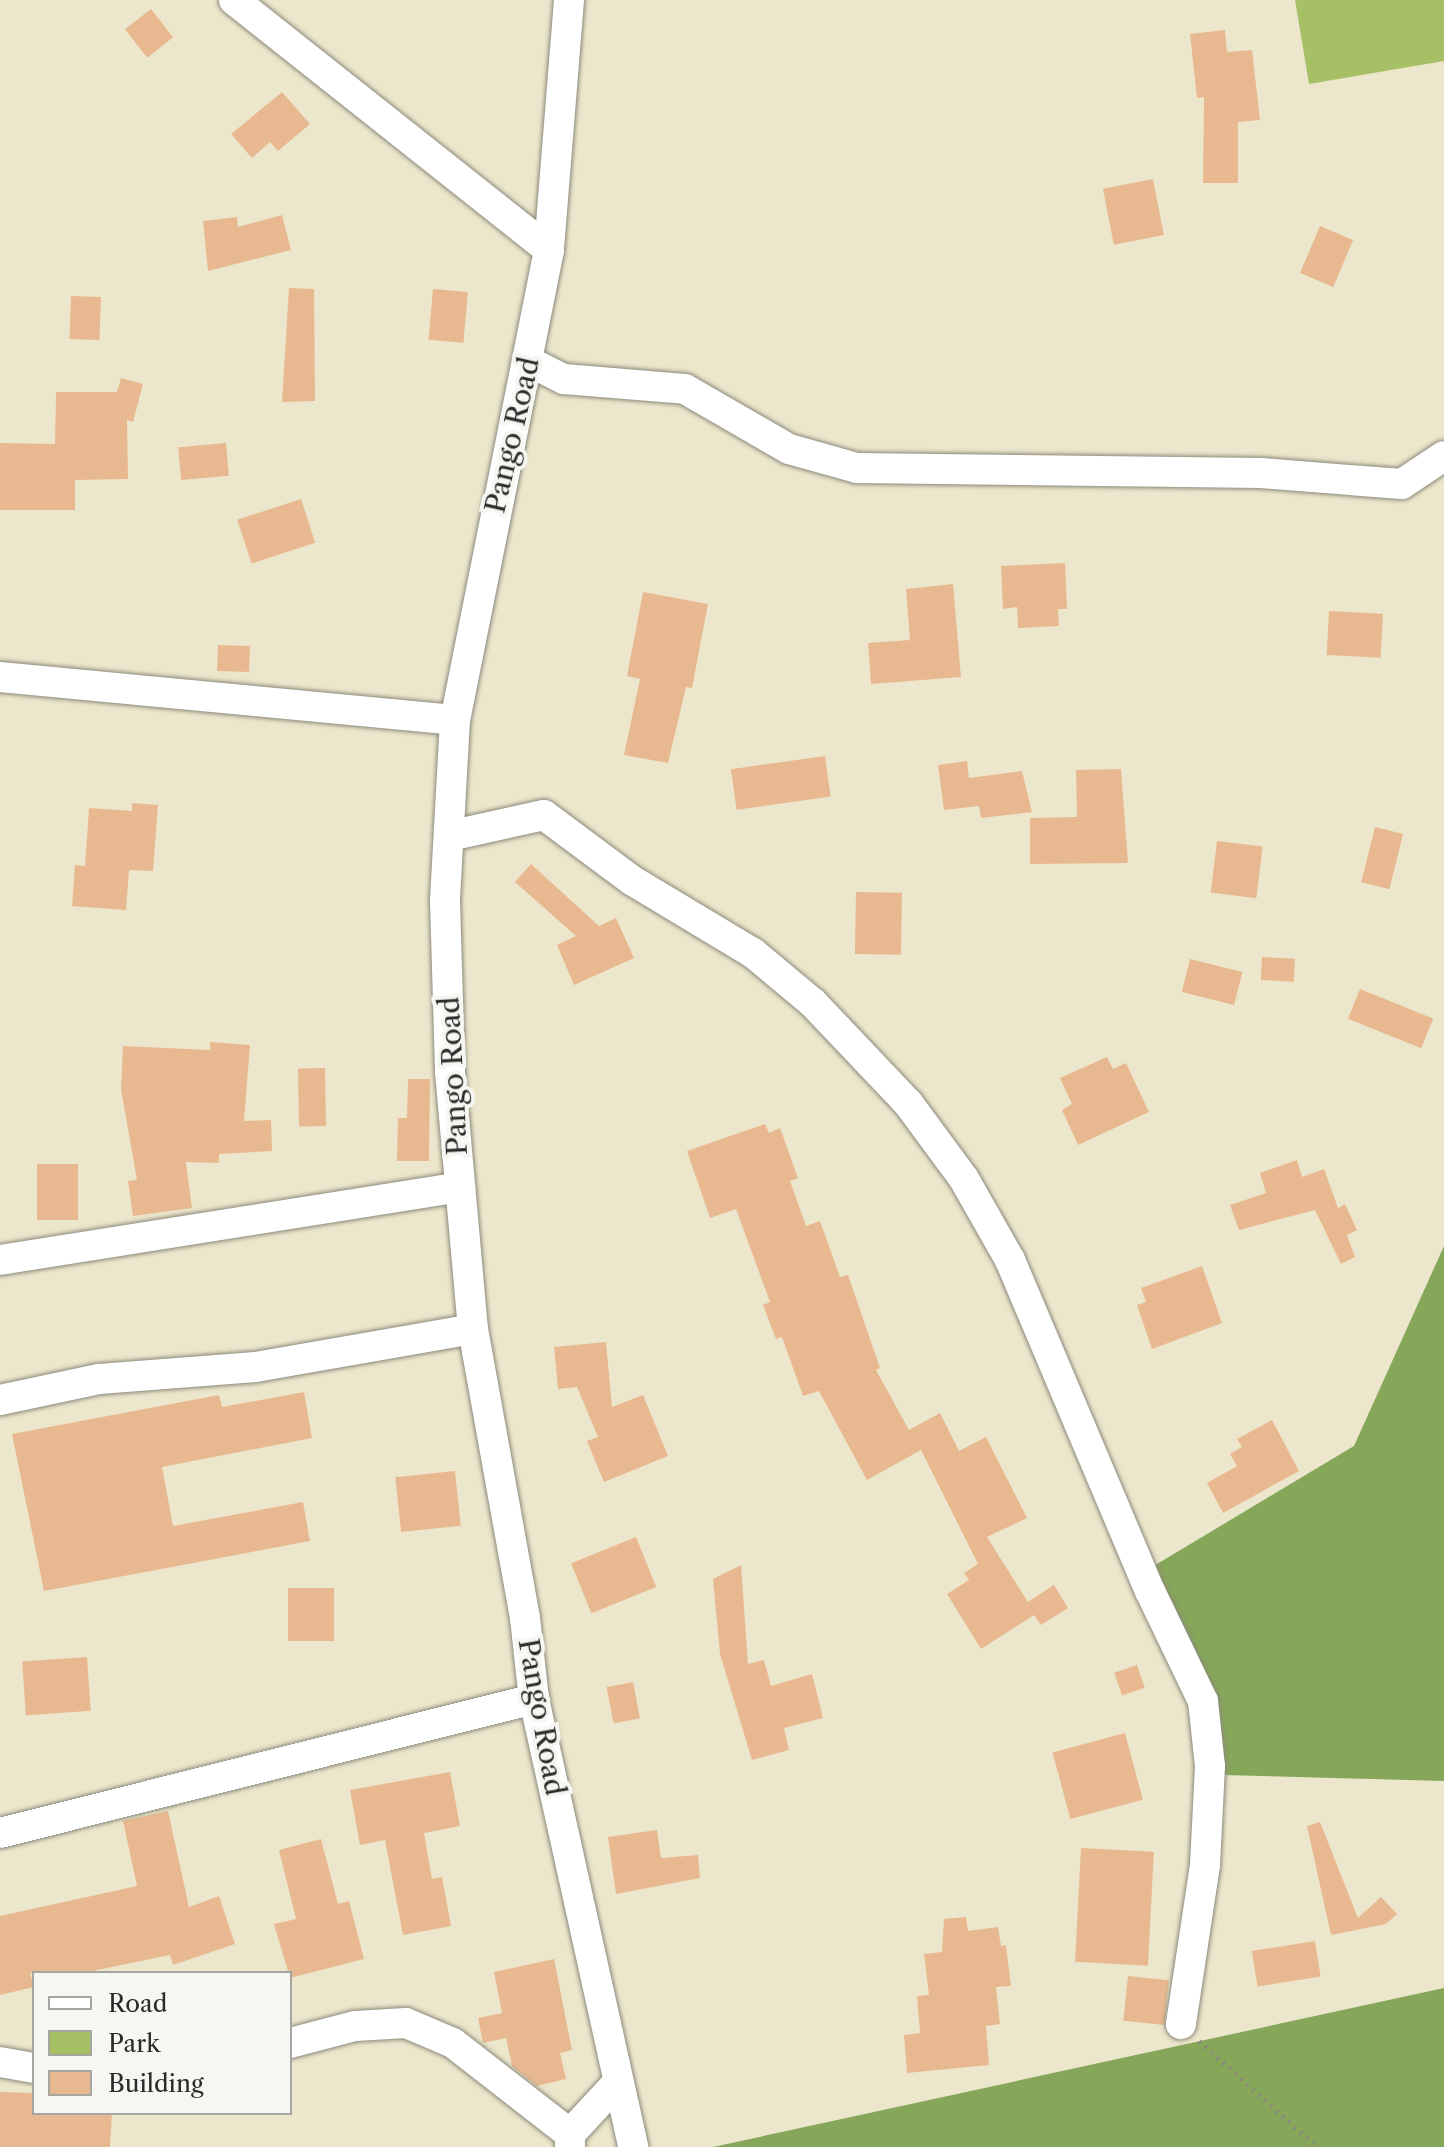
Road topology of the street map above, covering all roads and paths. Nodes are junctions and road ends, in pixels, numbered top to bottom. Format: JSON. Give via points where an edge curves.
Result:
{"nodes":[{"id":1,"x":234,"y":0,"type":"edge"},
{"id":2,"x":569,"y":0,"type":"edge"},
{"id":3,"x":549,"y":250,"type":"junction"},
{"id":4,"x":530,"y":362,"type":"junction"},
{"id":5,"x":1444,"y":456,"type":"edge"},
{"id":6,"x":0,"y":677,"type":"edge"},
{"id":7,"x":455,"y":720,"type":"junction"},
{"id":8,"x":449,"y":836,"type":"junction"},
{"id":9,"x":460,"y":1187,"type":"junction"},
{"id":10,"x":0,"y":1260,"type":"edge"},
{"id":11,"x":473,"y":1329,"type":"junction"},
{"id":12,"x":0,"y":1400,"type":"edge"},
{"id":13,"x":534,"y":1699,"type":"junction"},
{"id":14,"x":0,"y":1833,"type":"edge"},
{"id":15,"x":1181,"y":2024,"type":"joint"},
{"id":16,"x":292,"y":2042,"type":"edge"},
{"id":17,"x":0,"y":2062,"type":"edge"},
{"id":18,"x":32,"y":2068,"type":"edge"},
{"id":19,"x":618,"y":2082,"type":"junction"},
{"id":20,"x":570,"y":2141,"type":"edge"},
{"id":21,"x":633,"y":2147,"type":"edge"},
{"id":22,"x":1317,"y":2147,"type":"edge"}],
"edges":[{"from":1,"to":3,"type":"street"},
{"from":2,"to":3,"type":"street","name":"Pango Road"},
{"from":3,"to":4,"type":"street","name":"Pango Road"},
{"from":4,"to":5,"type":"street","via":[[564,379],[685,389],[789,449],[857,468],[1261,473],[1402,484]]},
{"from":4,"to":7,"type":"street","name":"Pango Road","via":[[498,491]]},
{"from":6,"to":7,"type":"street"},
{"from":7,"to":8,"type":"street","name":"Pango Road"},
{"from":8,"to":9,"type":"street","name":"Pango Road","via":[[445,901],[450,1072]]},
{"from":8,"to":15,"type":"street","via":[[544,815],[633,881],[753,953],[813,1003],[908,1103],[964,1179],[1010,1260],[1150,1591],[1203,1701],[1210,1766],[1205,1865]]},
{"from":9,"to":10,"type":"street"},
{"from":9,"to":11,"type":"street","name":"Pango Road"},
{"from":11,"to":12,"type":"street","via":[[256,1367],[99,1379]]},
{"from":11,"to":13,"type":"street","name":"Pango Road","via":[[525,1618]]},
{"from":13,"to":14,"type":"street"},
{"from":13,"to":19,"type":"street","name":"Pango Road"},
{"from":15,"to":22,"type":"path"},
{"from":16,"to":20,"type":"street","via":[[355,2026],[406,2023],[453,2043]]},
{"from":17,"to":18,"type":"street"},
{"from":19,"to":20,"type":"street"},
{"from":19,"to":21,"type":"street","name":"Pango Road"}]}
